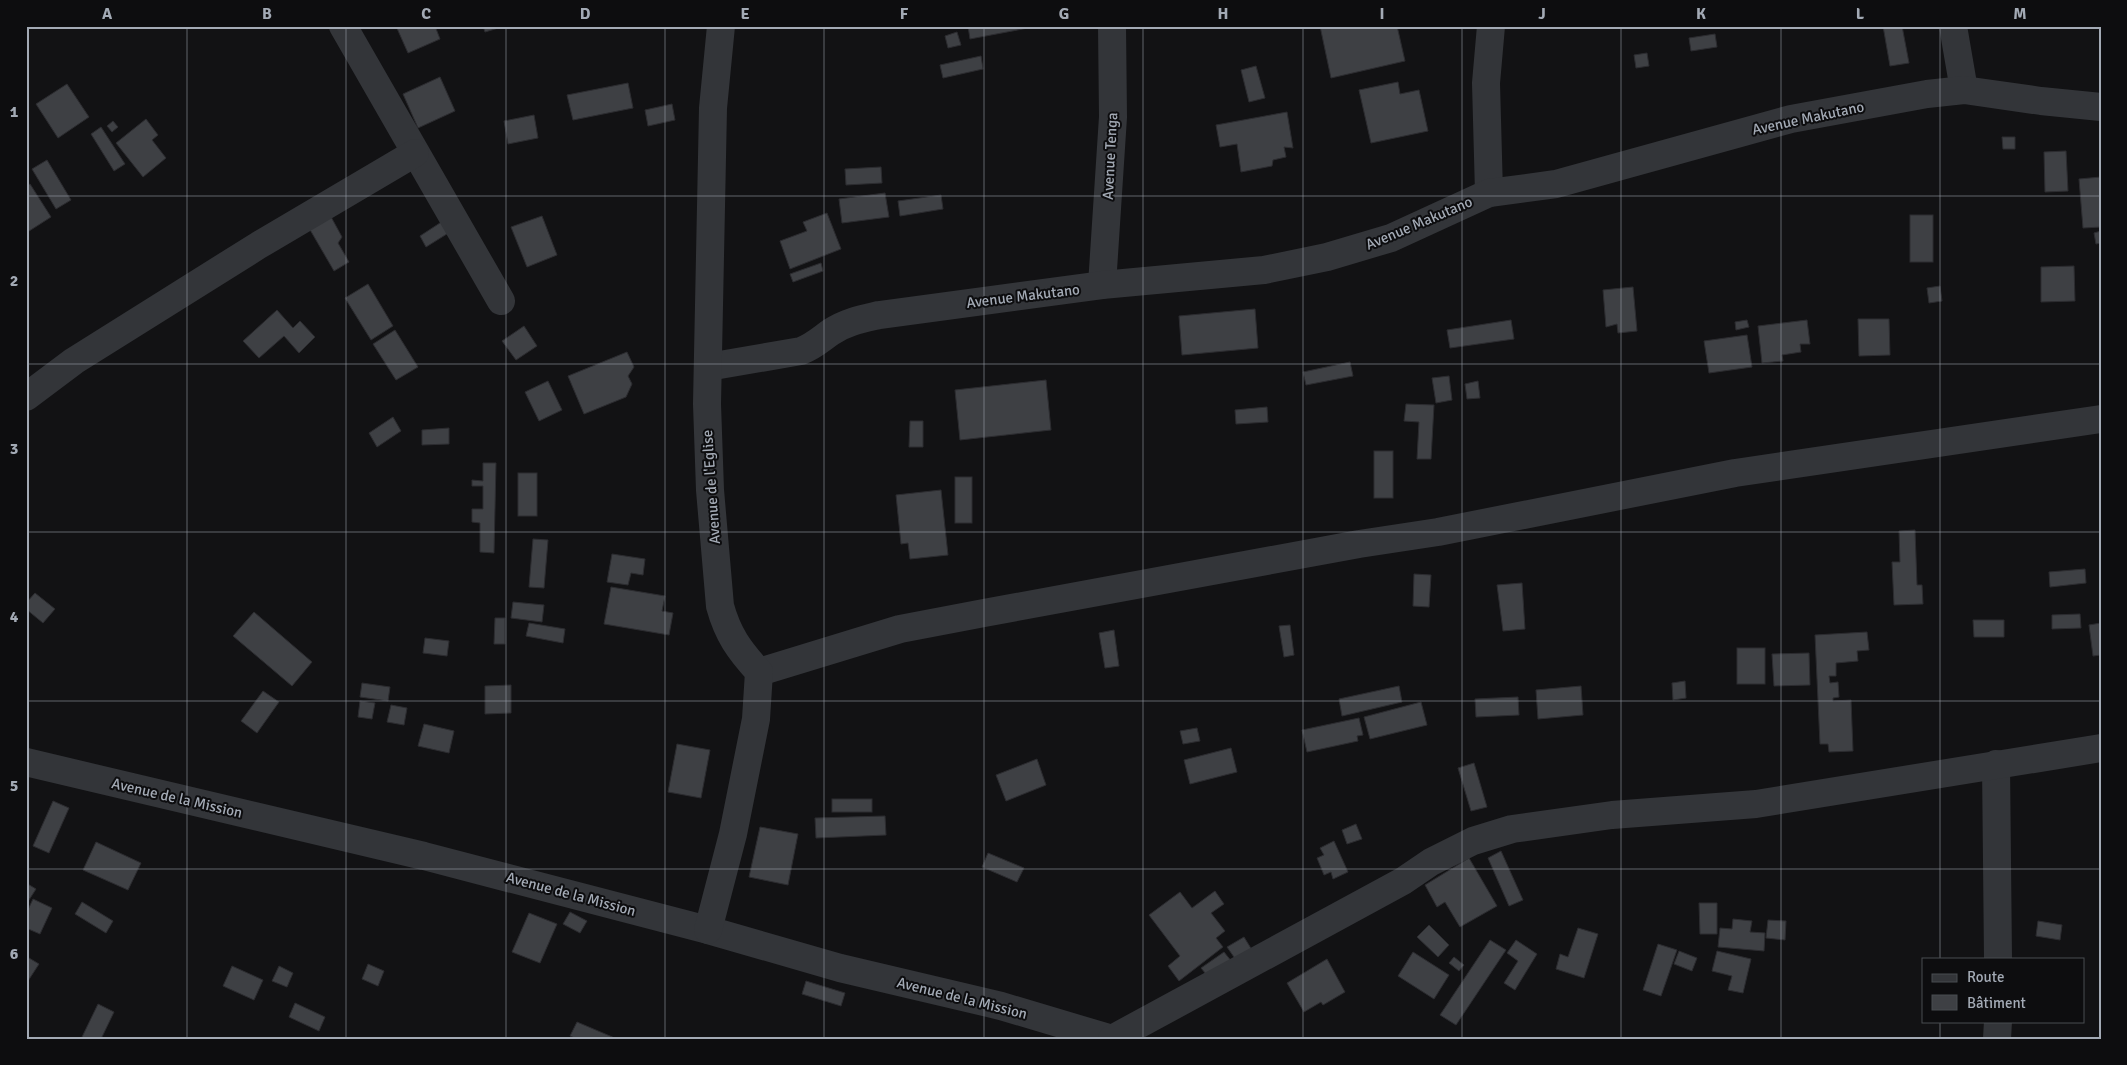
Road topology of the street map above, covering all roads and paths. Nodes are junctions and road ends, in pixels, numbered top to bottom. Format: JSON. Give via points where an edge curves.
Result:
{"nodes":[{"id":1,"x":343,"y":26,"type":"edge"},
{"id":2,"x":721,"y":26,"type":"edge"},
{"id":3,"x":1112,"y":26,"type":"edge"},
{"id":4,"x":1491,"y":26,"type":"edge"},
{"id":5,"x":1953,"y":26,"type":"edge"},
{"id":6,"x":1964,"y":90,"type":"junction"},
{"id":7,"x":2101,"y":107,"type":"edge"},
{"id":8,"x":415,"y":153,"type":"junction"},
{"id":9,"x":1489,"y":193,"type":"junction"},
{"id":10,"x":1102,"y":285,"type":"junction"},
{"id":11,"x":501,"y":300,"type":"dead end"},
{"id":12,"x":708,"y":367,"type":"junction"},
{"id":13,"x":26,"y":397,"type":"edge"},
{"id":14,"x":2101,"y":420,"type":"edge"},
{"id":15,"x":759,"y":672,"type":"junction"},
{"id":16,"x":2101,"y":748,"type":"edge"},
{"id":17,"x":26,"y":762,"type":"edge"},
{"id":18,"x":1996,"y":764,"type":"junction"},
{"id":19,"x":708,"y":930,"type":"junction"},
{"id":20,"x":1998,"y":958,"type":"edge"},
{"id":21,"x":1998,"y":1022,"type":"edge"},
{"id":22,"x":1112,"y":1039,"type":"edge"},
{"id":23,"x":1997,"y":1039,"type":"edge"}],
"edges":[{"from":1,"to":8,"type":"street"},
{"from":2,"to":12,"type":"street","name":"Avenue de l'Eglise","via":[[712,108]]},
{"from":3,"to":10,"type":"street","name":"Avenue Tenga","via":[[1113,116]]},
{"from":4,"to":9,"type":"street","via":[[1486,83]]},
{"from":5,"to":6,"type":"street"},
{"from":6,"to":7,"type":"street","name":"Avenue Makutano"},
{"from":6,"to":9,"type":"street","name":"Avenue Makutano","via":[[1791,119],[1556,184]]},
{"from":8,"to":11,"type":"street"},
{"from":8,"to":13,"type":"street","via":[[259,244],[74,361]]},
{"from":9,"to":10,"type":"street","name":"Avenue Makutano","via":[[1391,238],[1327,257],[1264,270]]},
{"from":10,"to":12,"type":"street","name":"Avenue Makutano","via":[[855,320],[802,351]]},
{"from":12,"to":15,"type":"street","name":"Avenue de l'Eglise","via":[[707,444],[720,606],[733,641]]},
{"from":14,"to":15,"type":"street","via":[[1735,473],[1438,532],[984,613],[900,629]]},
{"from":15,"to":19,"type":"street","via":[[754,728]]},
{"from":16,"to":18,"type":"street"},
{"from":17,"to":19,"type":"street","name":"Avenue de la Mission","via":[[424,856]]},
{"from":18,"to":20,"type":"street"},
{"from":18,"to":22,"type":"street","via":[[1756,804],[1612,815],[1512,829],[1473,841]]},
{"from":19,"to":22,"type":"street","name":"Avenue de la Mission","via":[[840,968],[1000,1006]]},
{"from":21,"to":23,"type":"street"}]}
